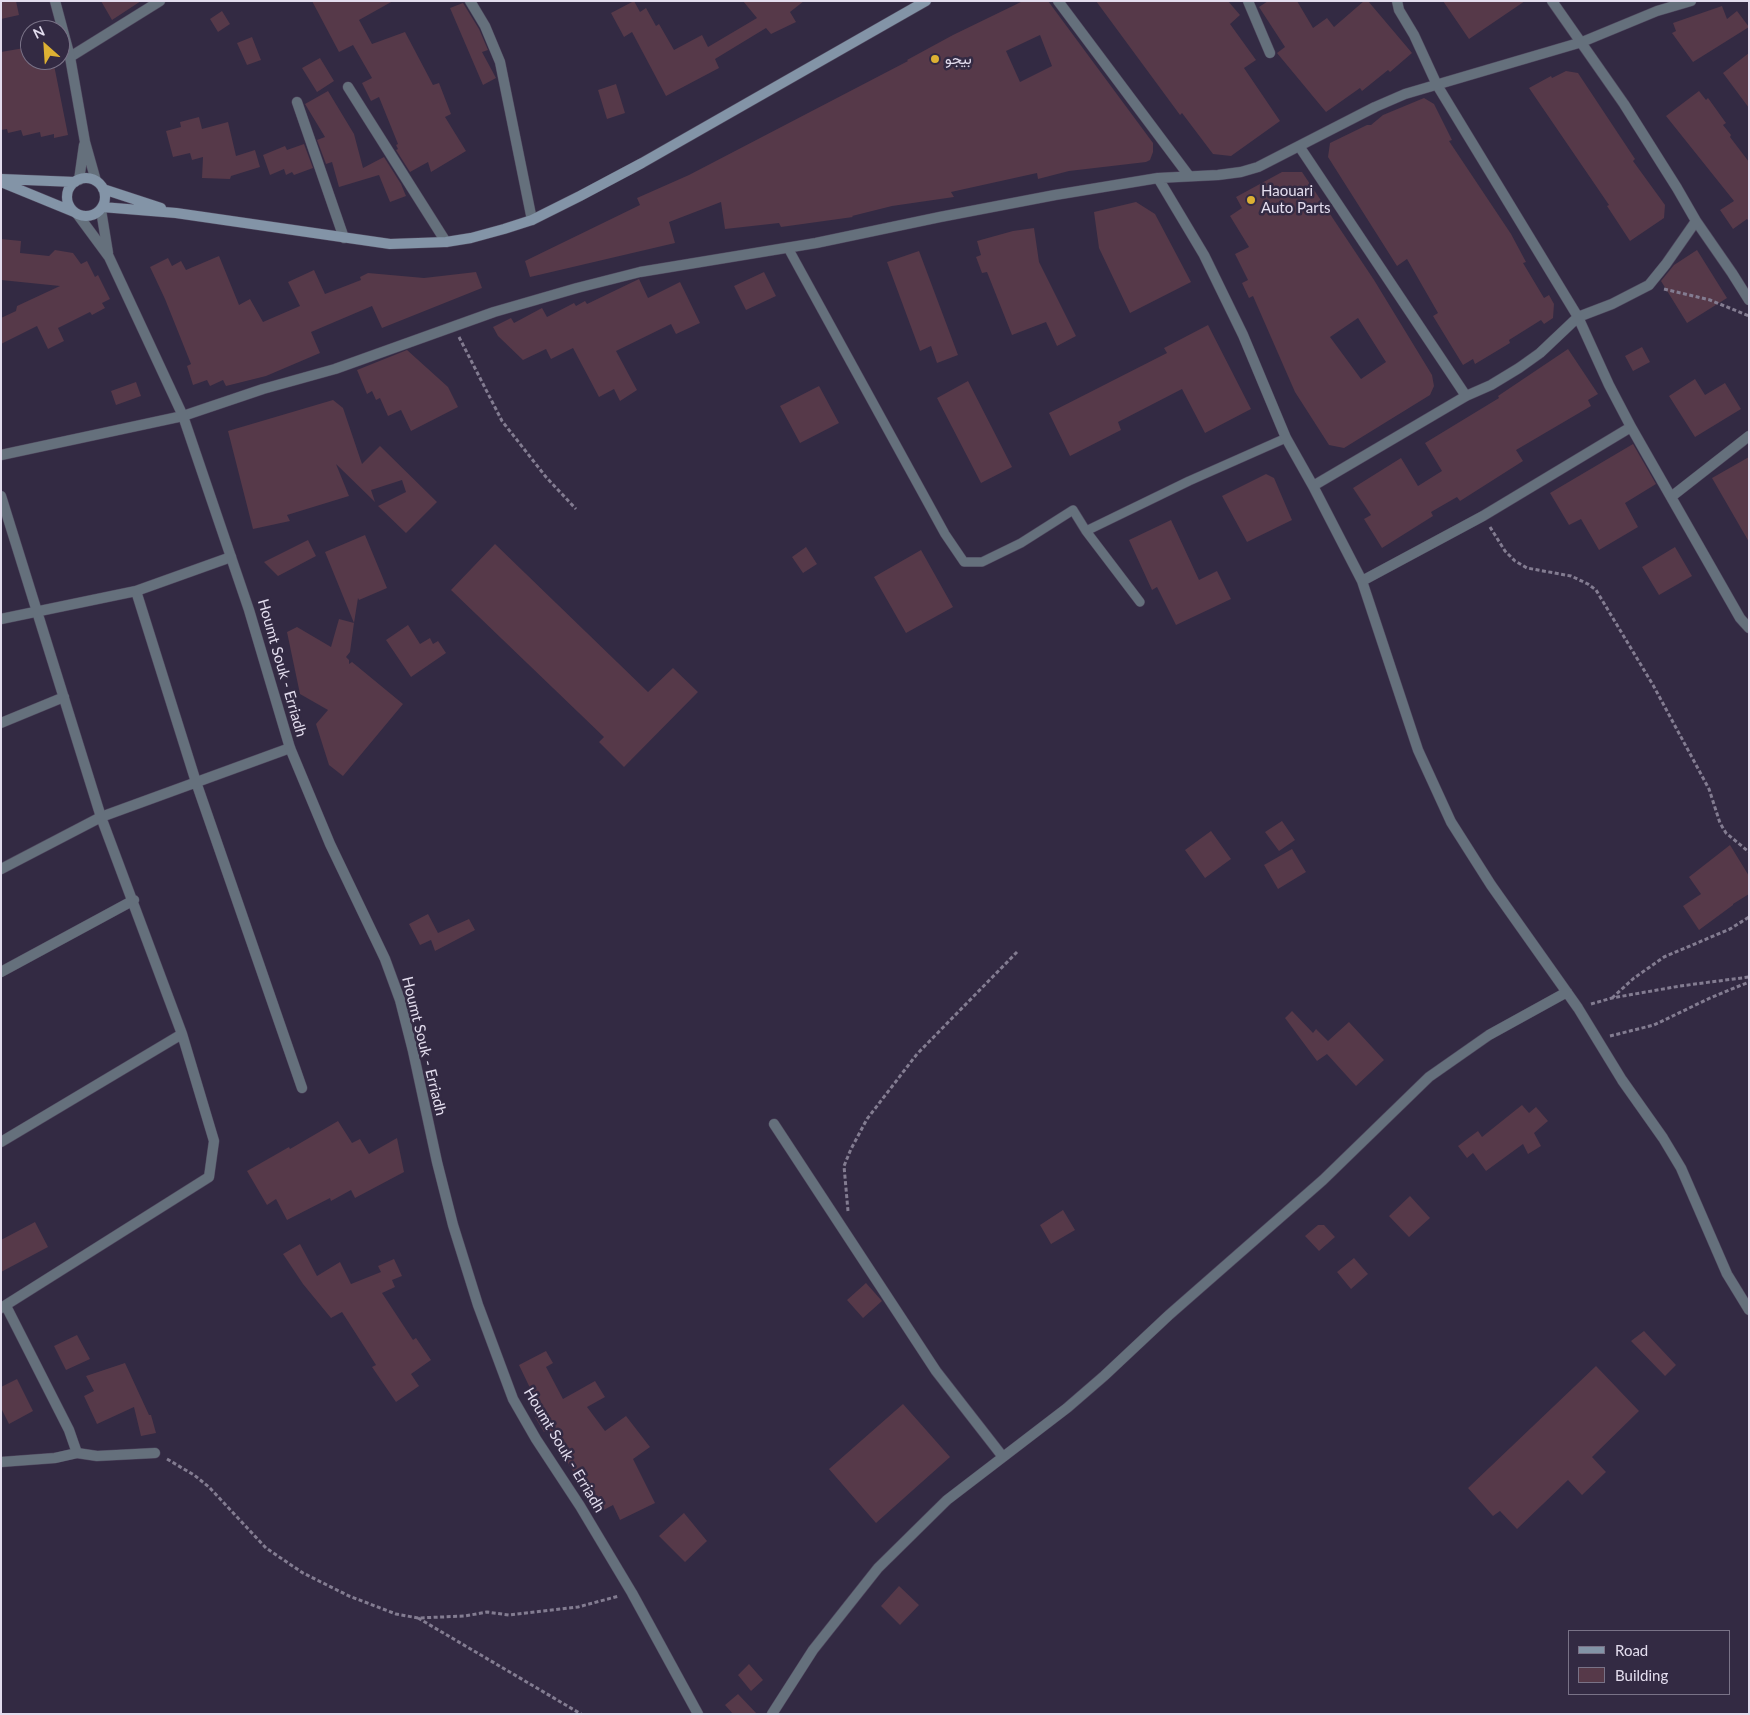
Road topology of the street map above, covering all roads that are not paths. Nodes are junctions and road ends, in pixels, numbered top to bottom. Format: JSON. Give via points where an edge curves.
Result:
{"nodes":[{"id":1,"x":56,"y":1,"type":"edge"},
{"id":2,"x":160,"y":1,"type":"edge"},
{"id":3,"x":470,"y":1,"type":"edge"},
{"id":4,"x":926,"y":1,"type":"edge"},
{"id":5,"x":1058,"y":1,"type":"edge"},
{"id":6,"x":1248,"y":1,"type":"edge"},
{"id":7,"x":1397,"y":1,"type":"edge"},
{"id":8,"x":1552,"y":1,"type":"edge"},
{"id":9,"x":1687,"y":2,"type":"edge"},
{"id":10,"x":61,"y":20,"type":"edge"},
{"id":11,"x":1582,"y":42,"type":"junction"},
{"id":12,"x":1270,"y":53,"type":"dead end"},
{"id":13,"x":70,"y":57,"type":"joint"},
{"id":14,"x":1437,"y":85,"type":"junction"},
{"id":15,"x":348,"y":87,"type":"dead end"},
{"id":16,"x":298,"y":102,"type":"dead end"},
{"id":17,"x":85,"y":142,"type":"junction"},
{"id":18,"x":1299,"y":146,"type":"junction"},
{"id":19,"x":1189,"y":176,"type":"junction"},
{"id":20,"x":1158,"y":178,"type":"junction"},
{"id":21,"x":1,"y":181,"type":"edge"},
{"id":22,"x":77,"y":181,"type":"junction"},
{"id":23,"x":96,"y":181,"type":"junction"},
{"id":24,"x":103,"y":189,"type":"junction"},
{"id":25,"x":101,"y":208,"type":"junction"},
{"id":26,"x":176,"y":213,"type":"junction"},
{"id":27,"x":77,"y":214,"type":"junction"},
{"id":28,"x":532,"y":220,"type":"junction"},
{"id":29,"x":1696,"y":221,"type":"junction"},
{"id":30,"x":344,"y":238,"type":"junction"},
{"id":31,"x":446,"y":242,"type":"junction"},
{"id":32,"x":788,"y":248,"type":"junction"},
{"id":33,"x":109,"y":257,"type":"junction"},
{"id":34,"x":1749,"y":300,"type":"edge"},
{"id":35,"x":1578,"y":317,"type":"junction"},
{"id":36,"x":1466,"y":396,"type":"junction"},
{"id":37,"x":183,"y":416,"type":"junction"},
{"id":38,"x":1631,"y":427,"type":"junction"},
{"id":39,"x":1749,"y":436,"type":"edge"},
{"id":40,"x":1286,"y":438,"type":"junction"},
{"id":41,"x":1,"y":455,"type":"edge"},
{"id":42,"x":1313,"y":486,"type":"junction"},
{"id":43,"x":1,"y":496,"type":"edge"},
{"id":44,"x":1671,"y":497,"type":"junction"},
{"id":45,"x":1086,"y":531,"type":"junction"},
{"id":46,"x":231,"y":557,"type":"junction"},
{"id":47,"x":1362,"y":581,"type":"junction"},
{"id":48,"x":136,"y":591,"type":"junction"},
{"id":49,"x":1140,"y":602,"type":"dead end"},
{"id":50,"x":37,"y":611,"type":"junction"},
{"id":51,"x":1,"y":618,"type":"edge"},
{"id":52,"x":1749,"y":628,"type":"edge"},
{"id":53,"x":64,"y":697,"type":"junction"},
{"id":54,"x":1,"y":723,"type":"edge"},
{"id":55,"x":290,"y":748,"type":"junction"},
{"id":56,"x":196,"y":782,"type":"junction"},
{"id":57,"x":101,"y":817,"type":"junction"},
{"id":58,"x":1,"y":869,"type":"edge"},
{"id":59,"x":134,"y":900,"type":"junction"},
{"id":60,"x":1,"y":972,"type":"edge"},
{"id":61,"x":1567,"y":992,"type":"junction"},
{"id":62,"x":182,"y":1034,"type":"junction"},
{"id":63,"x":302,"y":1088,"type":"dead end"},
{"id":64,"x":774,"y":1124,"type":"dead end"},
{"id":65,"x":1,"y":1142,"type":"edge"},
{"id":66,"x":4,"y":1307,"type":"edge"},
{"id":67,"x":1749,"y":1310,"type":"edge"},
{"id":68,"x":77,"y":1453,"type":"junction"},
{"id":69,"x":155,"y":1453,"type":"road end"},
{"id":70,"x":1003,"y":1457,"type":"junction"},
{"id":71,"x":1,"y":1462,"type":"edge"},
{"id":72,"x":698,"y":1714,"type":"edge"},
{"id":73,"x":772,"y":1714,"type":"edge"}],
"edges":[{"from":1,"to":10,"type":"street"},
{"from":2,"to":13,"type":"street"},
{"from":3,"to":28,"type":"street","via":[[500,62]]},
{"from":4,"to":28,"type":"main road","via":[[642,163]]},
{"from":5,"to":19,"type":"street"},
{"from":6,"to":12,"type":"street"},
{"from":7,"to":14,"type":"street"},
{"from":8,"to":11,"type":"street"},
{"from":9,"to":11,"type":"street"},
{"from":11,"to":14,"type":"street"},
{"from":11,"to":29,"type":"street","via":[[1652,147]]},
{"from":13,"to":17,"type":"street"},
{"from":14,"to":18,"type":"street","via":[[1375,107]]},
{"from":14,"to":35,"type":"street"},
{"from":15,"to":31,"type":"street"},
{"from":16,"to":30,"type":"street"},
{"from":17,"to":22,"type":"street"},
{"from":17,"to":23,"type":"street"},
{"from":18,"to":19,"type":"street","via":[[1241,172]]},
{"from":18,"to":36,"type":"street"},
{"from":19,"to":20,"type":"street"},
{"from":20,"to":32,"type":"street"},
{"from":20,"to":40,"type":"street","via":[[1204,254],[1226,298]]},
{"from":21,"to":22,"type":"main road"},
{"from":21,"to":27,"type":"main road"},
{"from":22,"to":23,"type":"main road"},
{"from":22,"to":27,"type":"main road","via":[[68,194],[68,202]]},
{"from":23,"to":24,"type":"main road"},
{"from":24,"to":25,"type":"main road","via":[[105,201]]},
{"from":24,"to":26,"type":"main road"},
{"from":25,"to":26,"type":"main road"},
{"from":25,"to":27,"type":"main road","via":[[90,216]]},
{"from":25,"to":33,"type":"street"},
{"from":26,"to":30,"type":"main road"},
{"from":27,"to":33,"type":"street"},
{"from":28,"to":31,"type":"main road"},
{"from":29,"to":34,"type":"street"},
{"from":29,"to":35,"type":"street","via":[[1649,285]]},
{"from":30,"to":31,"type":"main road","via":[[390,244]]},
{"from":32,"to":37,"type":"street","via":[[640,272],[577,288]]},
{"from":32,"to":45,"type":"lane","via":[[945,534],[964,562],[982,562],[1021,543],[1073,510]]},
{"from":33,"to":37,"type":"street","name":"Houmt Souk - Erriadh"},
{"from":35,"to":36,"type":"street","via":[[1520,368]]},
{"from":35,"to":38,"type":"street"},
{"from":36,"to":42,"type":"street"},
{"from":37,"to":41,"type":"street"},
{"from":37,"to":46,"type":"street","name":"Houmt Souk - Erriadh"},
{"from":38,"to":44,"type":"street"},
{"from":38,"to":47,"type":"street","via":[[1483,516]]},
{"from":39,"to":44,"type":"street"},
{"from":40,"to":42,"type":"street"},
{"from":40,"to":45,"type":"lane"},
{"from":42,"to":47,"type":"street"},
{"from":43,"to":50,"type":"street"},
{"from":44,"to":52,"type":"street","via":[[1740,618]]},
{"from":45,"to":49,"type":"lane"},
{"from":46,"to":48,"type":"street"},
{"from":46,"to":55,"type":"street","name":"Houmt Souk - Erriadh","via":[[250,610]]},
{"from":47,"to":61,"type":"street","via":[[1418,750],[1451,822]]},
{"from":48,"to":50,"type":"street"},
{"from":48,"to":56,"type":"street"},
{"from":50,"to":51,"type":"street"},
{"from":50,"to":53,"type":"street"},
{"from":53,"to":54,"type":"street"},
{"from":53,"to":57,"type":"street"},
{"from":55,"to":56,"type":"street"},
{"from":55,"to":72,"type":"street","name":"Houmt Souk - Erriadh","via":[[330,844],[385,958],[400,1000],[453,1226],[513,1399],[632,1593]]},
{"from":56,"to":57,"type":"street"},
{"from":56,"to":63,"type":"street"},
{"from":57,"to":58,"type":"street"},
{"from":57,"to":59,"type":"street"},
{"from":59,"to":60,"type":"street"},
{"from":59,"to":62,"type":"street"},
{"from":61,"to":67,"type":"street","via":[[1681,1168],[1727,1274]]},
{"from":61,"to":70,"type":"street","via":[[1489,1035],[1429,1077],[1323,1180],[1169,1314],[1104,1376]]},
{"from":62,"to":65,"type":"street"},
{"from":62,"to":66,"type":"street","via":[[214,1141],[209,1177]]},
{"from":64,"to":70,"type":"street","via":[[936,1371]]},
{"from":66,"to":68,"type":"street","via":[[69,1430]]},
{"from":68,"to":69,"type":"street","via":[[97,1456]]},
{"from":68,"to":71,"type":"street"},
{"from":70,"to":73,"type":"street","via":[[947,1500],[878,1568],[814,1650]]}]}
